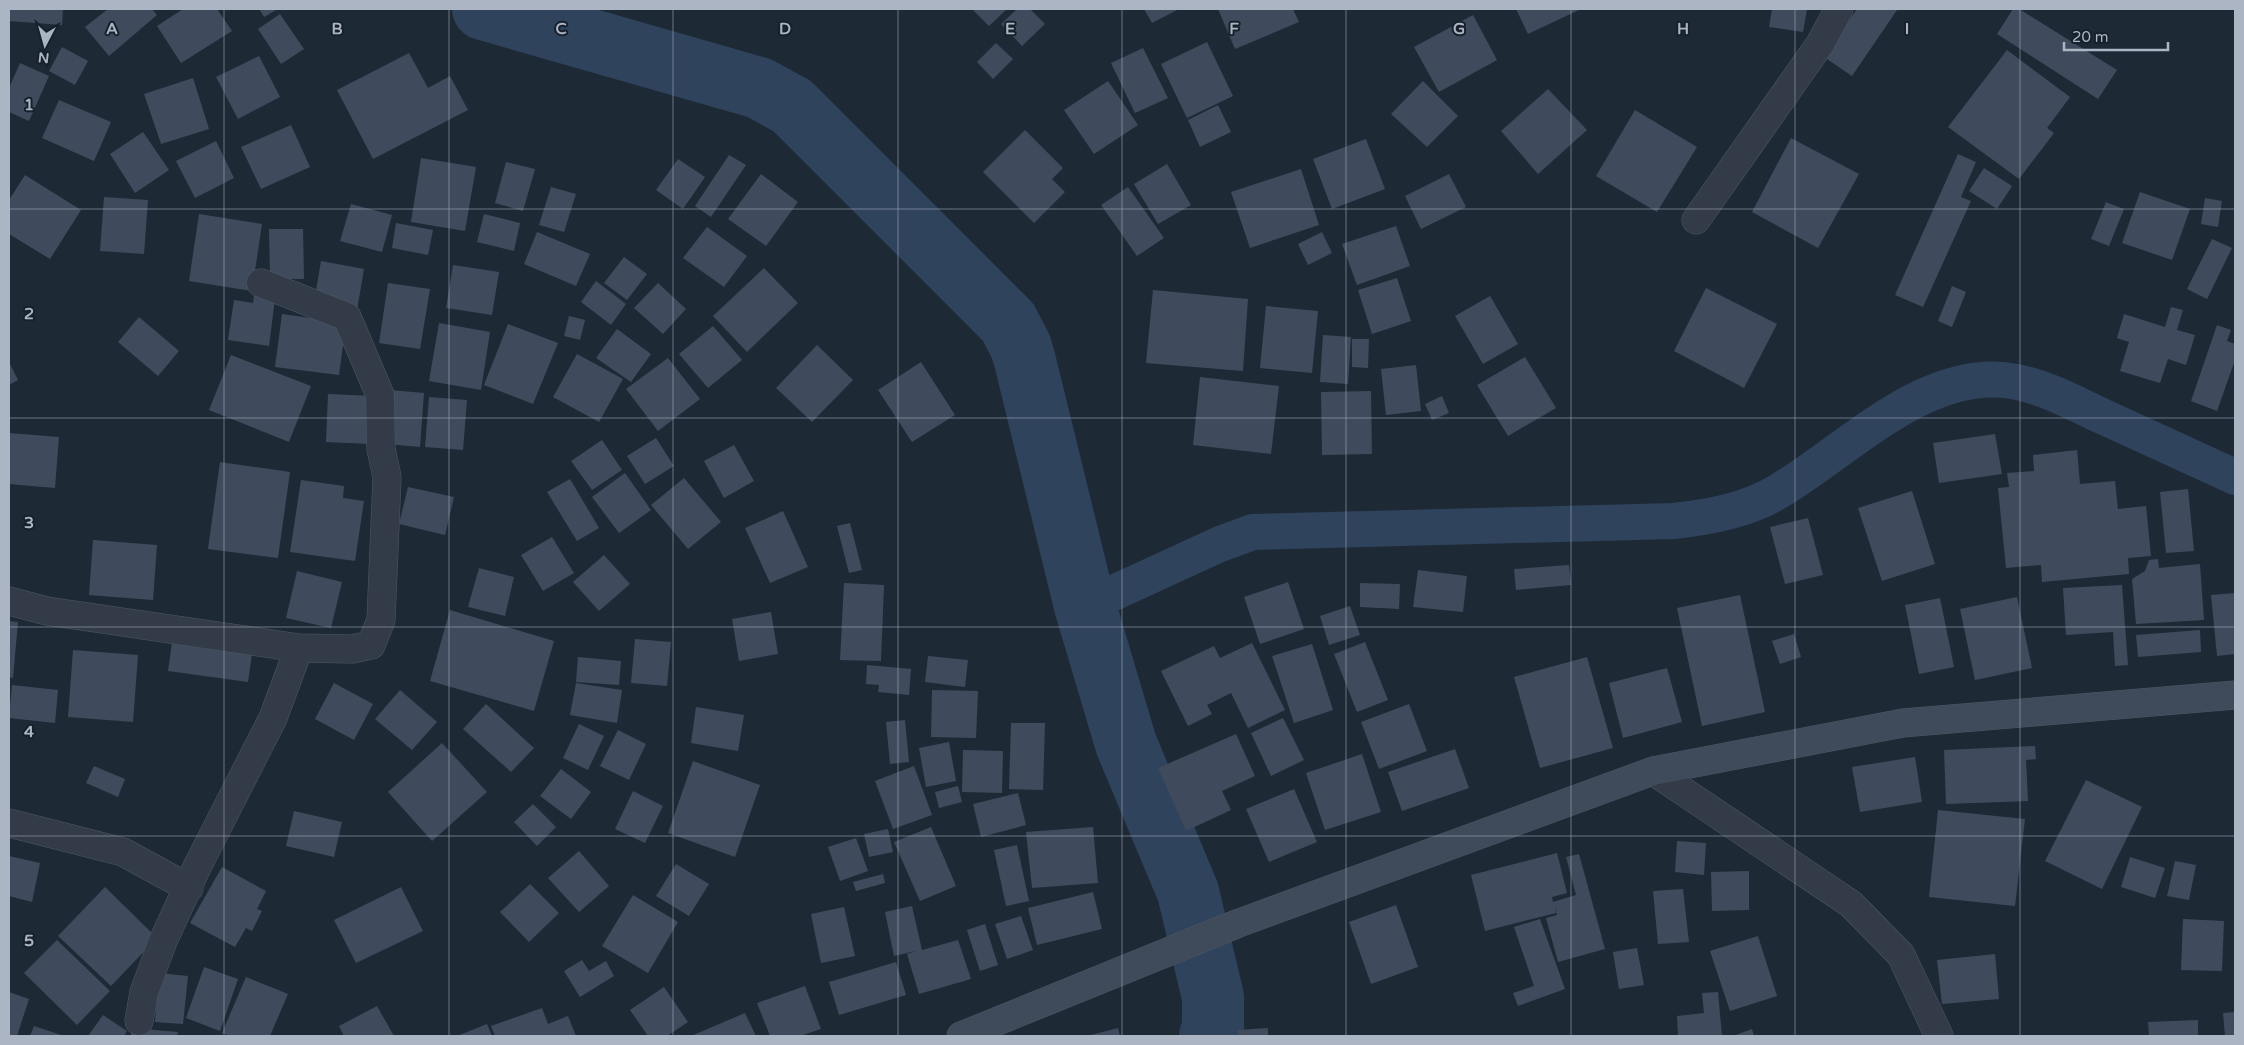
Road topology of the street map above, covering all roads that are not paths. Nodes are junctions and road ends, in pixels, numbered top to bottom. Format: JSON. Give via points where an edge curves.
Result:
{"nodes":[{"id":1,"x":1839,"y":9,"type":"edge"},
{"id":2,"x":1696,"y":220,"type":"dead end"},
{"id":3,"x":260,"y":283,"type":"dead end"},
{"id":4,"x":9,"y":601,"type":"edge"},
{"id":5,"x":299,"y":648,"type":"junction"},
{"id":6,"x":2235,"y":695,"type":"edge"},
{"id":7,"x":1653,"y":771,"type":"junction"},
{"id":8,"x":9,"y":824,"type":"edge"},
{"id":9,"x":189,"y":888,"type":"junction"},
{"id":10,"x":139,"y":1021,"type":"dead end"},
{"id":11,"x":961,"y":1036,"type":"edge"},
{"id":12,"x":1939,"y":1036,"type":"edge"}],
"edges":[{"from":1,"to":2,"type":"street","via":[[1820,44]]},
{"from":3,"to":5,"type":"street","via":[[347,317],[380,395],[381,449],[387,477],[382,620],[371,645],[352,649]]},
{"from":4,"to":5,"type":"street","via":[[47,612]]},
{"from":5,"to":9,"type":"street","via":[[273,718]]},
{"from":6,"to":7,"type":"main road","via":[[1903,723]]},
{"from":7,"to":11,"type":"main road","via":[[1239,923]]},
{"from":7,"to":12,"type":"street","via":[[1851,904],[1901,955]]},
{"from":8,"to":9,"type":"street","via":[[123,852]]},
{"from":9,"to":10,"type":"street","via":[[163,941],[144,992]]}]}
